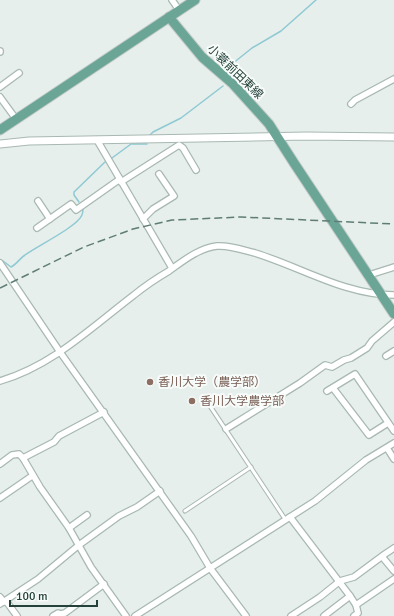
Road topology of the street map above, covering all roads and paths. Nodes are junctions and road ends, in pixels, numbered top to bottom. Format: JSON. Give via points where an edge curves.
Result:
{"nodes":[{"id":1,"x":172,"y":0,"type":"edge"},
{"id":2,"x":195,"y":0,"type":"edge"},
{"id":3,"x":179,"y":10,"type":"junction"},
{"id":4,"x":169,"y":17,"type":"junction"},
{"id":5,"x":19,"y":73,"type":"dead end"},
{"id":6,"x":394,"y":79,"type":"edge"},
{"id":7,"x":0,"y":87,"type":"edge"},
{"id":8,"x":0,"y":97,"type":"edge"},
{"id":9,"x":351,"y":104,"type":"dead end"},
{"id":10,"x":16,"y":119,"type":"junction"},
{"id":11,"x":0,"y":130,"type":"edge"},
{"id":12,"x":278,"y":137,"type":"junction"},
{"id":13,"x":394,"y":137,"type":"edge"},
{"id":14,"x":97,"y":140,"type":"junction"},
{"id":15,"x":179,"y":142,"type":"junction"},
{"id":16,"x":0,"y":144,"type":"edge"},
{"id":17,"x":196,"y":170,"type":"dead end"},
{"id":18,"x":159,"y":174,"type":"dead end"},
{"id":19,"x":121,"y":180,"type":"junction"},
{"id":20,"x":38,"y":200,"type":"dead end"},
{"id":21,"x":50,"y":219,"type":"junction"},
{"id":22,"x":143,"y":219,"type":"junction"},
{"id":23,"x":37,"y":228,"type":"dead end"},
{"id":24,"x":0,"y":262,"type":"edge"},
{"id":25,"x":394,"y":267,"type":"edge"},
{"id":26,"x":172,"y":268,"type":"junction"},
{"id":27,"x":369,"y":275,"type":"junction"},
{"id":28,"x":382,"y":295,"type":"junction"},
{"id":29,"x":394,"y":295,"type":"edge"},
{"id":30,"x":394,"y":314,"type":"edge"},
{"id":31,"x":394,"y":322,"type":"edge"},
{"id":32,"x":394,"y":351,"type":"edge"},
{"id":33,"x":60,"y":352,"type":"junction"},
{"id":34,"x":386,"y":356,"type":"dead end"},
{"id":35,"x":0,"y":381,"type":"edge"},
{"id":36,"x":333,"y":388,"type":"junction"},
{"id":37,"x":327,"y":391,"type":"dead end"},
{"id":38,"x":206,"y":400,"type":"dead end"},
{"id":39,"x":104,"y":412,"type":"junction"},
{"id":40,"x":392,"y":426,"type":"edge"},
{"id":41,"x":226,"y":429,"type":"junction"},
{"id":42,"x":394,"y":443,"type":"edge"},
{"id":43,"x":387,"y":448,"type":"junction"},
{"id":44,"x":23,"y":458,"type":"junction"},
{"id":45,"x":394,"y":459,"type":"edge"},
{"id":46,"x":0,"y":464,"type":"edge"},
{"id":47,"x":250,"y":467,"type":"junction"},
{"id":48,"x":32,"y":476,"type":"junction"},
{"id":49,"x":160,"y":492,"type":"junction"},
{"id":50,"x":0,"y":498,"type":"edge"},
{"id":51,"x":184,"y":511,"type":"dead end"},
{"id":52,"x":87,"y":515,"type":"dead end"},
{"id":53,"x":288,"y":518,"type":"junction"},
{"id":54,"x":69,"y":528,"type":"junction"},
{"id":55,"x":79,"y":545,"type":"junction"},
{"id":56,"x":394,"y":548,"type":"edge"},
{"id":57,"x":384,"y":559,"type":"dead end"},
{"id":58,"x":210,"y":568,"type":"junction"},
{"id":59,"x":394,"y":571,"type":"edge"},
{"id":60,"x":394,"y":579,"type":"edge"},
{"id":61,"x":340,"y":581,"type":"junction"},
{"id":62,"x":104,"y":584,"type":"junction"},
{"id":63,"x":350,"y":596,"type":"junction"},
{"id":64,"x":2,"y":601,"type":"edge"},
{"id":65,"x":356,"y":605,"type":"junction"},
{"id":66,"x":357,"y":615,"type":"edge"},
{"id":67,"x":17,"y":616,"type":"edge"},
{"id":68,"x":53,"y":616,"type":"edge"},
{"id":69,"x":126,"y":616,"type":"edge"},
{"id":70,"x":135,"y":616,"type":"edge"},
{"id":71,"x":246,"y":616,"type":"edge"},
{"id":72,"x":291,"y":616,"type":"edge"},
{"id":73,"x":324,"y":616,"type":"edge"}],
"edges":[{"from":1,"to":3,"type":"street"},
{"from":2,"to":3,"type":"main road"},
{"from":3,"to":4,"type":"main road"},
{"from":4,"to":10,"type":"main road"},
{"from":4,"to":12,"type":"main road","name":"小蓑前田東線","via":[[202,57],[250,102]]},
{"from":5,"to":7,"type":"street"},
{"from":6,"to":9,"type":"street"},
{"from":8,"to":10,"type":"street"},
{"from":10,"to":11,"type":"main road"},
{"from":12,"to":13,"type":"street"},
{"from":12,"to":15,"type":"street"},
{"from":12,"to":27,"type":"main road","name":"小蓑前田東線"},
{"from":14,"to":15,"type":"street"},
{"from":14,"to":16,"type":"street"},
{"from":14,"to":19,"type":"street"},
{"from":15,"to":17,"type":"street"},
{"from":15,"to":19,"type":"street"},
{"from":18,"to":22,"type":"street","via":[[174,196],[153,209]]},
{"from":19,"to":21,"type":"street","via":[[76,210],[71,204]]},
{"from":19,"to":22,"type":"street"},
{"from":20,"to":21,"type":"street"},
{"from":21,"to":23,"type":"street"},
{"from":22,"to":26,"type":"street"},
{"from":24,"to":33,"type":"street"},
{"from":25,"to":27,"type":"street"},
{"from":26,"to":28,"type":"street","via":[[205,249],[230,246],[275,259],[329,281]]},
{"from":26,"to":33,"type":"street"},
{"from":27,"to":28,"type":"main road","name":"小蓑前田東線"},
{"from":28,"to":29,"type":"street"},
{"from":28,"to":30,"type":"main road","name":"小蓑前田東線"},
{"from":31,"to":41,"type":"street","via":[[367,348],[332,367],[325,365]]},
{"from":32,"to":34,"type":"street"},
{"from":33,"to":35,"type":"street","via":[[28,370]]},
{"from":33,"to":39,"type":"street"},
{"from":36,"to":37,"type":"street"},
{"from":36,"to":40,"type":"street","via":[[369,435]]},
{"from":36,"to":40,"type":"street","via":[[355,374]]},
{"from":38,"to":41,"type":"lane"},
{"from":39,"to":44,"type":"street"},
{"from":39,"to":49,"type":"street"},
{"from":41,"to":47,"type":"lane"},
{"from":42,"to":43,"type":"street"},
{"from":43,"to":45,"type":"street"},
{"from":43,"to":53,"type":"street","via":[[366,460]]},
{"from":44,"to":46,"type":"street","via":[[19,454],[12,455]]},
{"from":44,"to":48,"type":"street"},
{"from":47,"to":51,"type":"lane"},
{"from":47,"to":53,"type":"lane"},
{"from":48,"to":50,"type":"street"},
{"from":48,"to":54,"type":"street"},
{"from":49,"to":55,"type":"street","via":[[119,516]]},
{"from":49,"to":58,"type":"street"},
{"from":52,"to":54,"type":"street"},
{"from":53,"to":58,"type":"street"},
{"from":53,"to":61,"type":"street"},
{"from":54,"to":55,"type":"street"},
{"from":55,"to":62,"type":"street"},
{"from":55,"to":64,"type":"street","via":[[38,579]]},
{"from":56,"to":61,"type":"street","via":[[354,577]]},
{"from":57,"to":59,"type":"street"},
{"from":58,"to":70,"type":"street"},
{"from":58,"to":71,"type":"street"},
{"from":60,"to":65,"type":"street"},
{"from":61,"to":63,"type":"street"},
{"from":61,"to":72,"type":"street"},
{"from":62,"to":68,"type":"street","via":[[65,613]]},
{"from":62,"to":69,"type":"street"},
{"from":63,"to":65,"type":"street"},
{"from":63,"to":73,"type":"street"},
{"from":64,"to":67,"type":"street"},
{"from":65,"to":66,"type":"street"}]}
